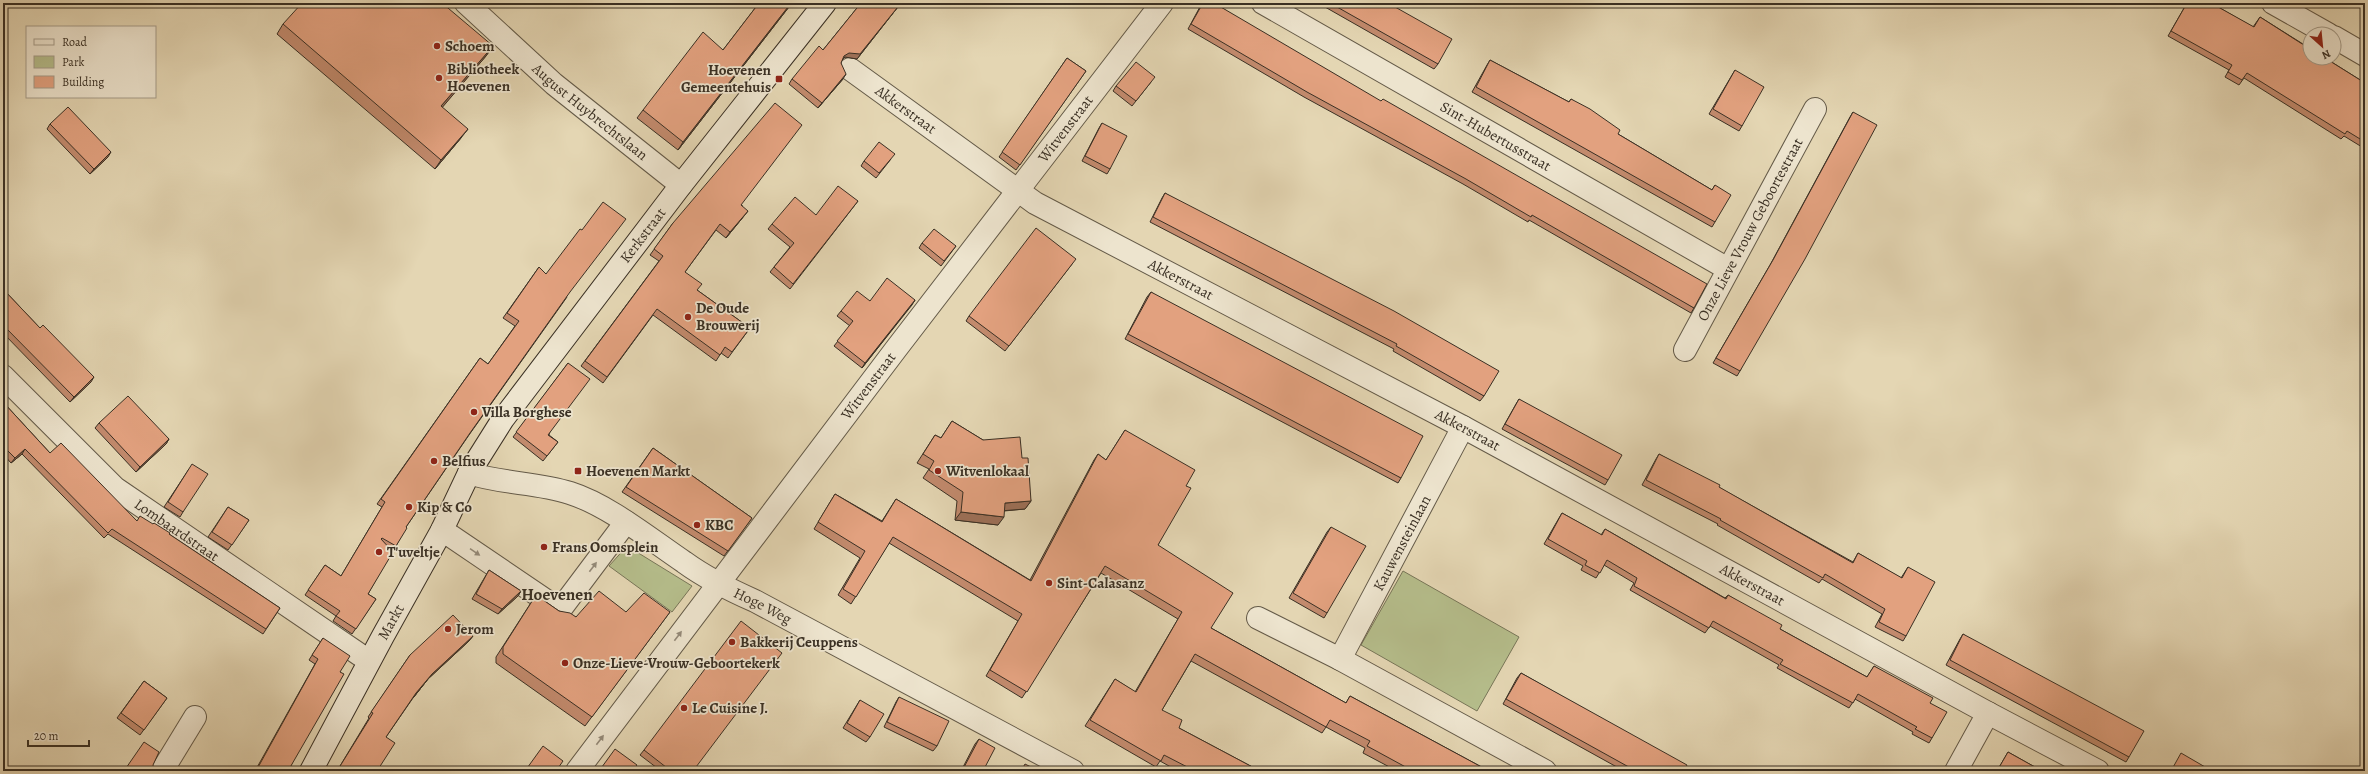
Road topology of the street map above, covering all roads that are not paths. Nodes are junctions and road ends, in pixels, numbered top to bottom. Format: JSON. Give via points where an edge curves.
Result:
{"nodes":[{"id":1,"x":466,"y":3,"type":"edge"},
{"id":2,"x":825,"y":3,"type":"edge"},
{"id":3,"x":1162,"y":3,"type":"edge"},
{"id":4,"x":1264,"y":3,"type":"edge"},
{"id":5,"x":2273,"y":3,"type":"edge"},
{"id":6,"x":2314,"y":26,"type":"edge"},
{"id":7,"x":2342,"y":42,"type":"edge"},
{"id":8,"x":2365,"y":55,"type":"edge"},
{"id":9,"x":850,"y":69,"type":"dead end"},
{"id":10,"x":1815,"y":109,"type":"dead end"},
{"id":11,"x":680,"y":185,"type":"junction"},
{"id":12,"x":1018,"y":192,"type":"junction"},
{"id":13,"x":1728,"y":269,"type":"junction"},
{"id":14,"x":1685,"y":350,"type":"dead end"},
{"id":15,"x":3,"y":376,"type":"edge"},
{"id":16,"x":1463,"y":427,"type":"junction"},
{"id":17,"x":469,"y":473,"type":"junction"},
{"id":18,"x":626,"y":522,"type":"junction"},
{"id":19,"x":442,"y":530,"type":"junction"},
{"id":20,"x":719,"y":584,"type":"junction"},
{"id":21,"x":1258,"y":618,"type":"dead end"},
{"id":22,"x":1340,"y":659,"type":"junction"},
{"id":23,"x":369,"y":661,"type":"junction"},
{"id":24,"x":1988,"y":714,"type":"junction"},
{"id":25,"x":195,"y":717,"type":"dead end"},
{"id":26,"x":162,"y":771,"type":"edge"},
{"id":27,"x":311,"y":771,"type":"edge"},
{"id":28,"x":576,"y":771,"type":"edge"},
{"id":29,"x":1073,"y":771,"type":"edge"},
{"id":30,"x":1545,"y":771,"type":"edge"},
{"id":31,"x":1956,"y":771,"type":"edge"},
{"id":32,"x":2098,"y":771,"type":"edge"}],
"edges":[{"from":1,"to":11,"type":"street","name":"August Huybrechtslaan","via":[[554,84]]},
{"from":2,"to":11,"type":"street","name":"Kerkstraat"},
{"from":3,"to":12,"type":"street","name":"Witvenstraat"},
{"from":4,"to":13,"type":"street","name":"Sint-Hubertusstraat"},
{"from":5,"to":6,"type":"street"},
{"from":7,"to":8,"type":"street"},
{"from":9,"to":12,"type":"street","name":"Akkerstraat"},
{"from":10,"to":13,"type":"street","name":"Onze Lieve Vrouw Geboortestraat"},
{"from":11,"to":17,"type":"street","name":"Kerkstraat","via":[[503,419]]},
{"from":12,"to":16,"type":"street","name":"Akkerstraat"},
{"from":12,"to":20,"type":"street","name":"Witvenstraat","via":[[896,348]]},
{"from":13,"to":14,"type":"street","name":"Onze Lieve Vrouw Geboortestraat"},
{"from":15,"to":23,"type":"street","name":"Lombaardstraat","via":[[115,488]]},
{"from":16,"to":22,"type":"street","name":"Kauwensteinlaan"},
{"from":16,"to":24,"type":"street","name":"Akkerstraat"},
{"from":17,"to":18,"type":"street","name":"Hoge Weg","via":[[570,493]]},
{"from":17,"to":19,"type":"street","name":"Markt"},
{"from":19,"to":18,"type":"street","one_way":true,"via":[[560,610]]},
{"from":18,"to":20,"type":"street","name":"Hoge Weg"},
{"from":19,"to":23,"type":"street","name":"Markt"},
{"from":28,"to":20,"type":"street","name":"Witvenstraat","one_way":true},
{"from":20,"to":29,"type":"street","name":"Hoge Weg"},
{"from":21,"to":22,"type":"street"},
{"from":22,"to":30,"type":"street"},
{"from":23,"to":27,"type":"street","name":"Markt"},
{"from":24,"to":31,"type":"street"},
{"from":24,"to":32,"type":"street","name":"Akkerstraat"},
{"from":25,"to":26,"type":"street"}]}
